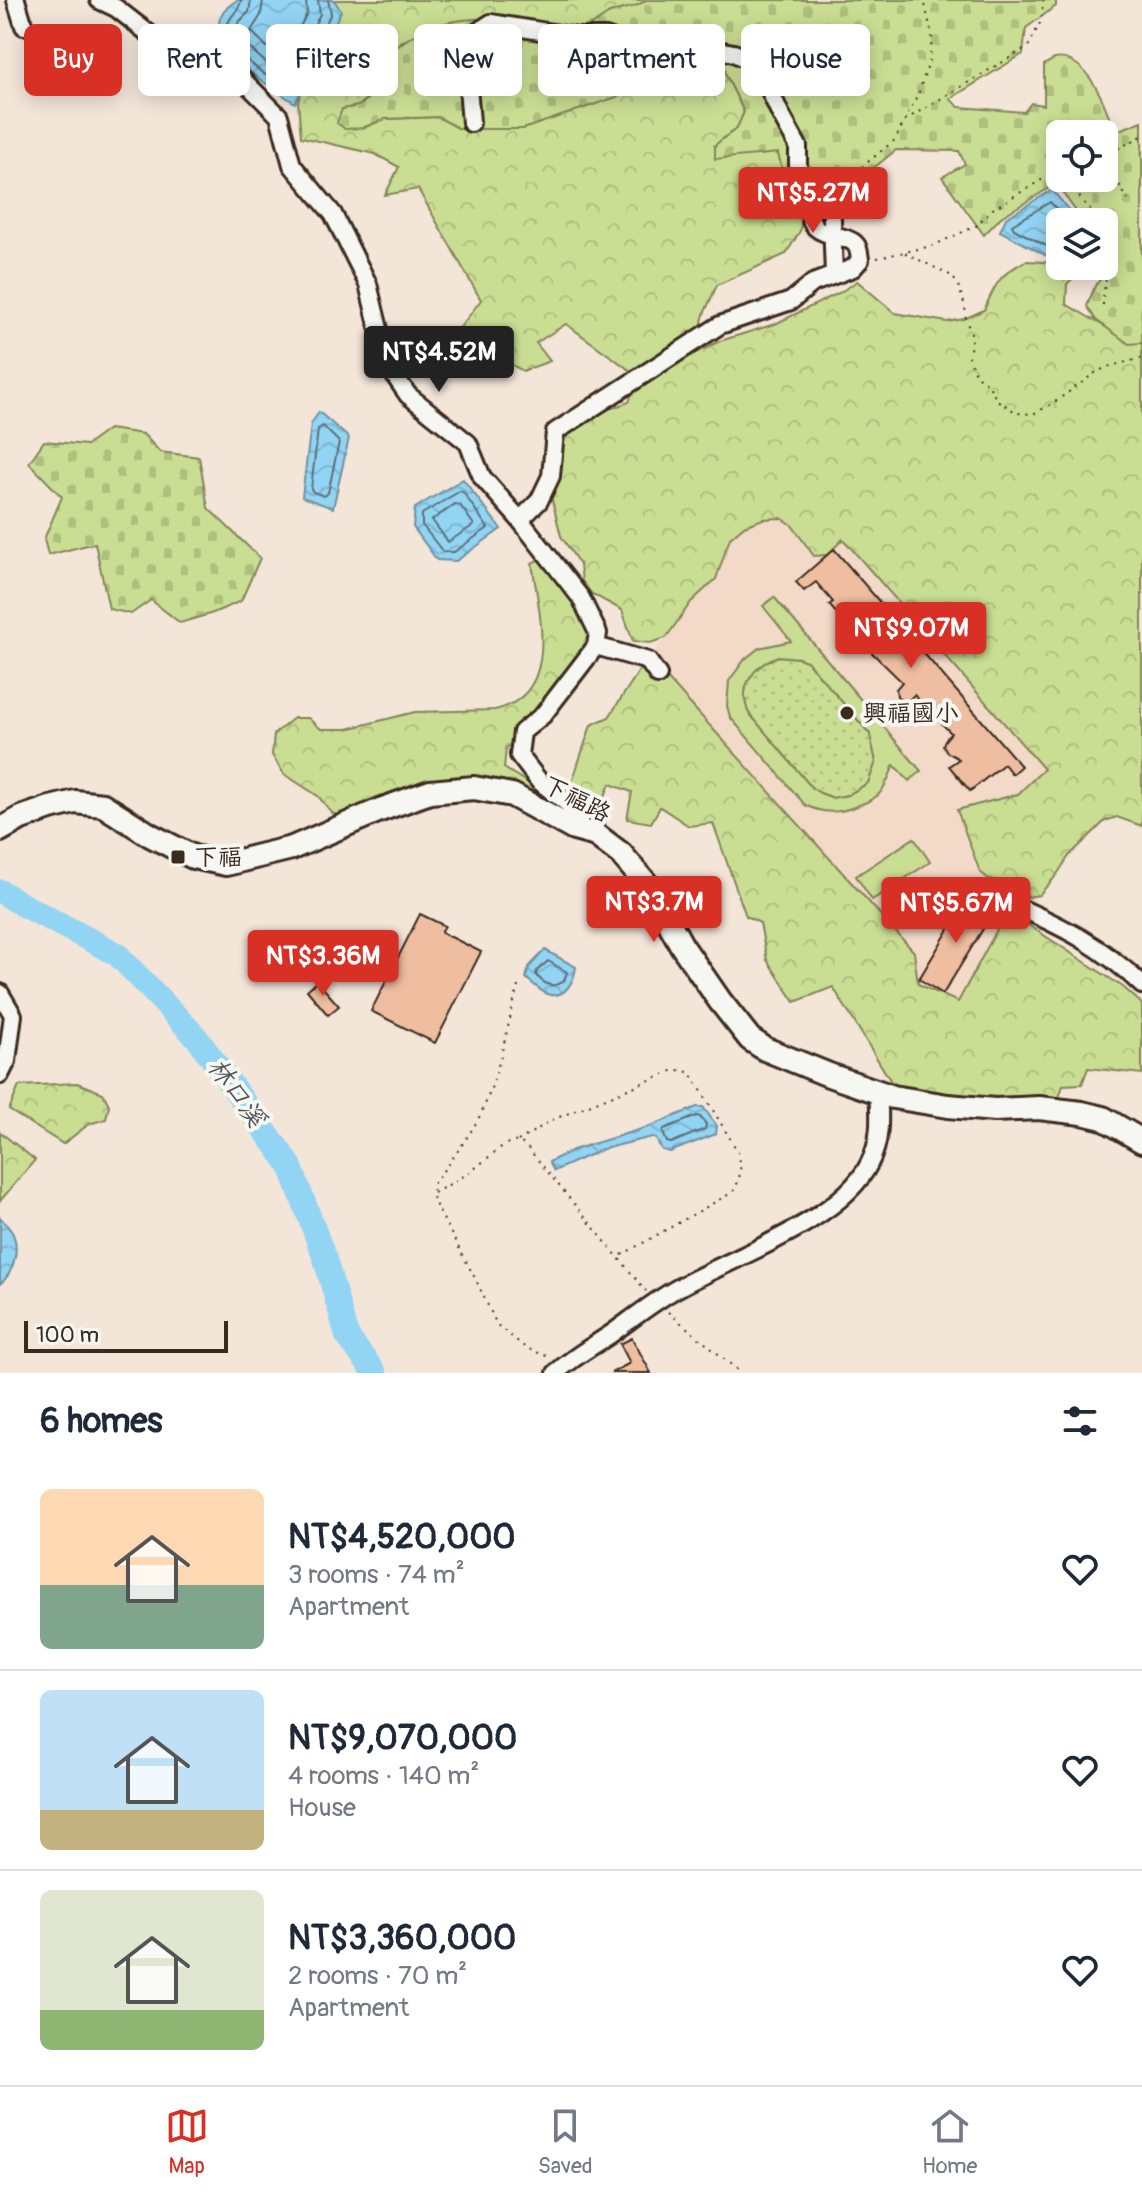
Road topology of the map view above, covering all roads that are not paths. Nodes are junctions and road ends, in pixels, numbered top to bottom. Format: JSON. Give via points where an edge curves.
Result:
{"nodes":[{"id":1,"x":16,"y":0,"type":"edge"},
{"id":2,"x":99,"y":0,"type":"edge"},
{"id":3,"x":24,"y":26,"type":"dead end"},
{"id":4,"x":471,"y":123,"type":"dead end"},
{"id":5,"x":811,"y":203,"type":"junction"},
{"id":6,"x":834,"y":236,"type":"junction"},
{"id":7,"x":834,"y":275,"type":"junction"},
{"id":8,"x":520,"y":520,"type":"junction"},
{"id":9,"x":596,"y":646,"type":"junction"},
{"id":10,"x":658,"y":675,"type":"dead end"},
{"id":11,"x":574,"y":829,"type":"junction"},
{"id":12,"x":0,"y":830,"type":"edge"},
{"id":13,"x":1011,"y":904,"type":"dead end"},
{"id":14,"x":1139,"y":975,"type":"edge"},
{"id":15,"x":0,"y":993,"type":"edge"},
{"id":16,"x":0,"y":1075,"type":"edge"},
{"id":17,"x":878,"y":1093,"type":"junction"},
{"id":18,"x":1142,"y":1141,"type":"edge"},
{"id":19,"x":559,"y":1370,"type":"edge"}],
"edges":[{"from":1,"to":3,"type":"street"},
{"from":2,"to":8,"type":"street","via":[[189,60],[214,51],[279,116],[292,165],[333,214],[368,284],[388,366],[408,395],[468,443],[482,477]]},
{"from":4,"to":5,"type":"street","via":[[466,62],[479,31],[491,23],[606,37],[651,54],[690,45],[734,53],[758,65],[798,146],[798,175]]},
{"from":5,"to":6,"type":"street","via":[[812,222]]},
{"from":5,"to":6,"type":"street","via":[[831,192]]},
{"from":6,"to":7,"type":"street"},
{"from":6,"to":7,"type":"street","via":[[852,241],[860,260]]},
{"from":7,"to":8,"type":"street","via":[[813,283],[791,301],[720,325],[555,432],[551,476],[539,501]]},
{"from":8,"to":9,"type":"street","via":[[581,598],[598,633]]},
{"from":9,"to":10,"type":"street","via":[[648,661]]},
{"from":9,"to":11,"type":"street","via":[[543,715],[522,732],[519,755],[539,781],[582,815]]},
{"from":11,"to":12,"type":"main road","name":"下福路","via":[[512,795],[474,788],[430,792],[292,848],[226,864],[193,857],[103,805],[75,802],[50,808]]},
{"from":11,"to":17,"type":"main road","name":"下福路","via":[[596,835],[636,870],[697,970],[750,1039]]},
{"from":13,"to":14,"type":"street","via":[[1061,926]]},
{"from":15,"to":16,"type":"street","via":[[13,1015]]},
{"from":17,"to":18,"type":"main road","name":"下福路","via":[[948,1106],[1082,1113],[1103,1118]]},
{"from":17,"to":19,"type":"street","via":[[877,1145],[853,1187],[789,1232],[674,1290]]}]}
